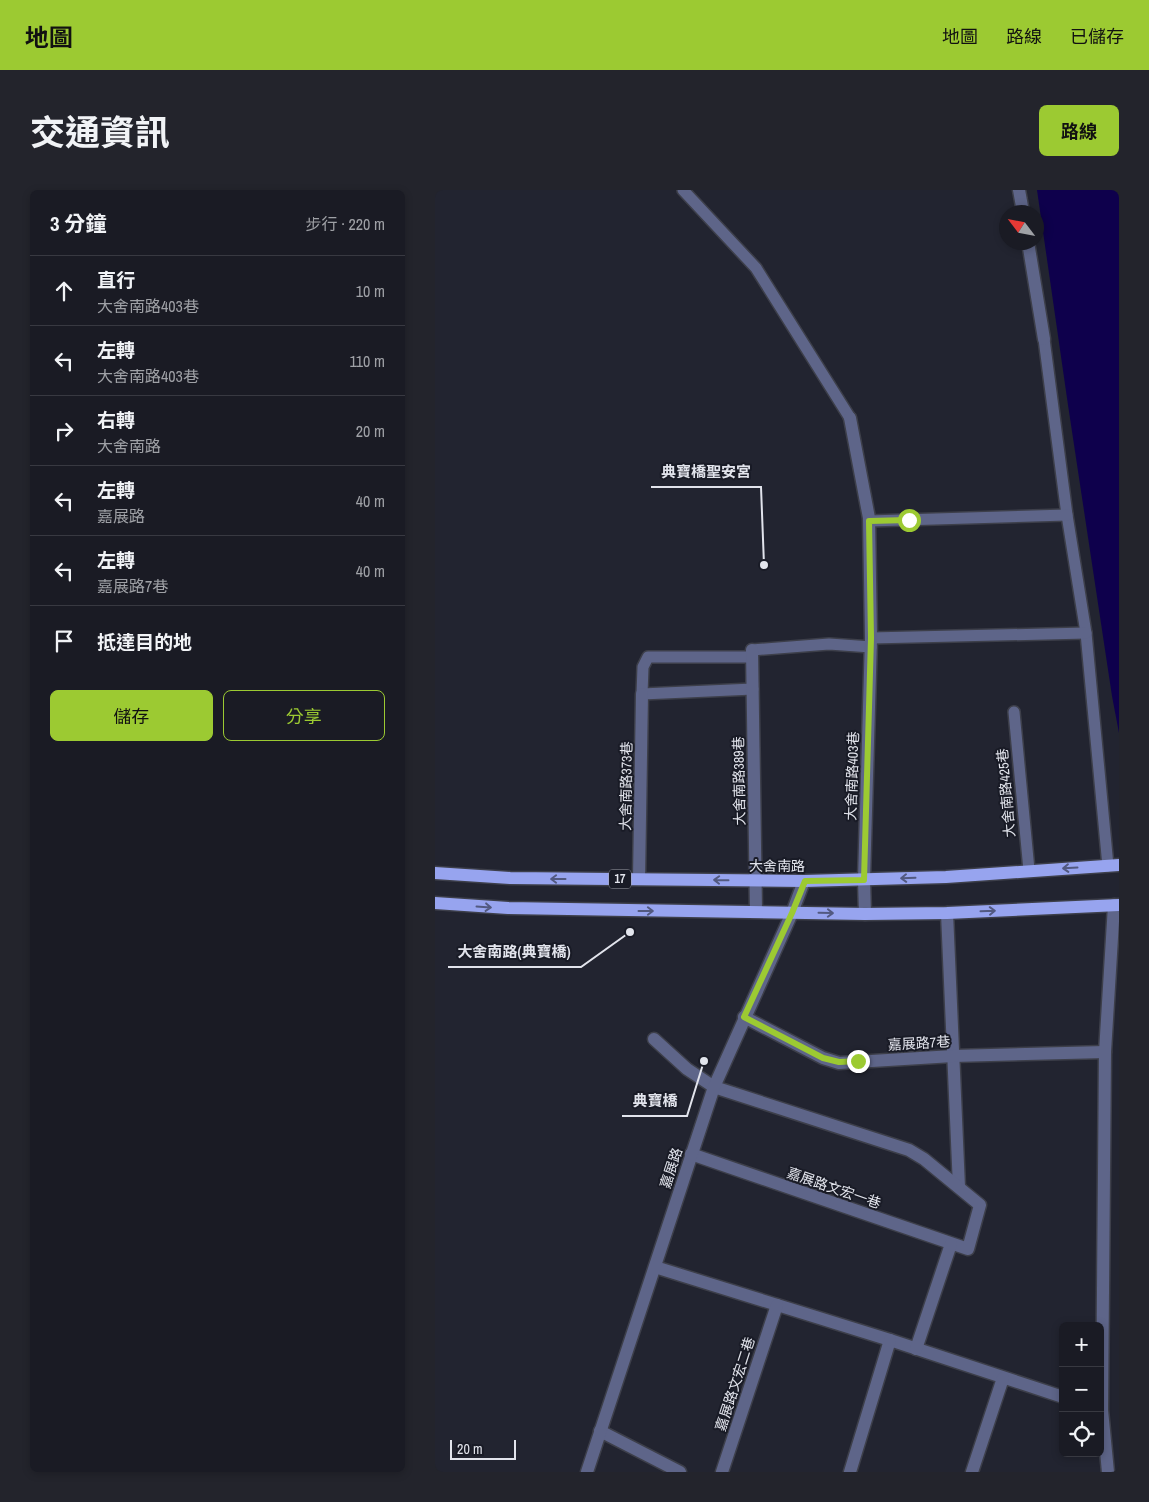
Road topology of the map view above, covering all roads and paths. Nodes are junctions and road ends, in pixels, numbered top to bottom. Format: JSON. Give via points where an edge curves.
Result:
{"nodes":[{"id":1,"x":683,"y":190,"type":"edge"},
{"id":2,"x":1019,"y":190,"type":"edge"},
{"id":3,"x":1022,"y":205,"type":"edge"},
{"id":4,"x":1029,"y":250,"type":"edge"},
{"id":5,"x":1043,"y":339,"type":"joint"},
{"id":6,"x":850,"y":418,"type":"joint"},
{"id":7,"x":1067,"y":516,"type":"junction"},
{"id":8,"x":869,"y":521,"type":"junction"},
{"id":9,"x":1085,"y":633,"type":"junction"},
{"id":10,"x":871,"y":643,"type":"junction"},
{"id":11,"x":752,"y":653,"type":"junction"},
{"id":12,"x":753,"y":689,"type":"junction"},
{"id":13,"x":642,"y":694,"type":"junction"},
{"id":14,"x":1014,"y":712,"type":"dead end"},
{"id":15,"x":1114,"y":866,"type":"edge"},
{"id":16,"x":1029,"y":870,"type":"junction"},
{"id":17,"x":435,"y":873,"type":"edge"},
{"id":18,"x":639,"y":879,"type":"junction"},
{"id":19,"x":756,"y":880,"type":"junction"},
{"id":20,"x":864,"y":880,"type":"junction"},
{"id":21,"x":805,"y":881,"type":"junction"},
{"id":22,"x":435,"y":903,"type":"edge"},
{"id":23,"x":1116,"y":905,"type":"edge"},
{"id":24,"x":756,"y":912,"type":"junction"},
{"id":25,"x":792,"y":913,"type":"junction"},
{"id":26,"x":947,"y":913,"type":"junction"},
{"id":27,"x":865,"y":914,"type":"junction"},
{"id":28,"x":744,"y":1017,"type":"junction"},
{"id":29,"x":654,"y":1039,"type":"dead end"},
{"id":30,"x":1105,"y":1052,"type":"junction"},
{"id":31,"x":953,"y":1056,"type":"junction"},
{"id":32,"x":714,"y":1087,"type":"junction"},
{"id":33,"x":691,"y":1154,"type":"junction"},
{"id":34,"x":959,"y":1187,"type":"junction"},
{"id":35,"x":951,"y":1244,"type":"junction"},
{"id":36,"x":655,"y":1267,"type":"junction"},
{"id":37,"x":777,"y":1305,"type":"junction"},
{"id":38,"x":890,"y":1340,"type":"junction"},
{"id":39,"x":916,"y":1349,"type":"junction"},
{"id":40,"x":1101,"y":1367,"type":"edge"},
{"id":41,"x":1003,"y":1378,"type":"junction"},
{"id":42,"x":1059,"y":1396,"type":"edge"},
{"id":43,"x":1101,"y":1412,"type":"edge"},
{"id":44,"x":600,"y":1431,"type":"junction"},
{"id":45,"x":587,"y":1472,"type":"edge"},
{"id":46,"x":680,"y":1472,"type":"edge"},
{"id":47,"x":722,"y":1472,"type":"edge"},
{"id":48,"x":850,"y":1472,"type":"edge"},
{"id":49,"x":972,"y":1472,"type":"edge"},
{"id":50,"x":1108,"y":1472,"type":"edge"}],
"edges":[{"from":1,"to":6,"type":"lane","via":[[757,268]]},
{"from":2,"to":3,"type":"street"},
{"from":4,"to":5,"type":"street"},
{"from":5,"to":7,"type":"lane"},
{"from":6,"to":8,"type":"street","name":"大舍南路403巷"},
{"from":7,"to":8,"type":"lane"},
{"from":7,"to":9,"type":"lane"},
{"from":8,"to":10,"type":"street","name":"大舍南路403巷"},
{"from":9,"to":10,"type":"lane"},
{"from":9,"to":15,"type":"lane"},
{"from":10,"to":11,"type":"lane","via":[[829,644]]},
{"from":10,"to":20,"type":"street","name":"大舍南路403巷"},
{"from":11,"to":12,"type":"street","name":"大舍南路389巷"},
{"from":11,"to":13,"type":"lane","via":[[648,657],[643,667]]},
{"from":12,"to":13,"type":"lane"},
{"from":12,"to":19,"type":"street","name":"大舍南路389巷"},
{"from":13,"to":18,"type":"street","name":"大舍南路373巷"},
{"from":14,"to":16,"type":"lane","name":"大舍南路425巷"},
{"from":15,"to":16,"type":"main road","name":"大舍南路","number":"17","one_way":true},
{"from":16,"to":20,"type":"main road","name":"大舍南路","number":"17","one_way":true},
{"from":18,"to":17,"type":"main road","name":"大舍南路","number":"17","one_way":true,"via":[[510,878]]},
{"from":19,"to":18,"type":"main road","name":"大舍南路","number":"17","one_way":true},
{"from":19,"to":21,"type":"main road","name":"大舍南路","number":"17"},
{"from":19,"to":24,"type":"street","name":"大舍南路389巷"},
{"from":20,"to":21,"type":"main road","name":"大舍南路","number":"17"},
{"from":20,"to":27,"type":"street","name":"大舍南路403巷"},
{"from":21,"to":25,"type":"street","name":"嘉展路"},
{"from":22,"to":24,"type":"main road","one_way":true,"via":[[509,908]]},
{"from":26,"to":23,"type":"main road","one_way":true},
{"from":23,"to":30,"type":"street"},
{"from":24,"to":25,"type":"main road"},
{"from":25,"to":27,"type":"main road","one_way":true},
{"from":25,"to":28,"type":"street","name":"嘉展路"},
{"from":26,"to":27,"type":"main road"},
{"from":26,"to":31,"type":"street"},
{"from":28,"to":31,"type":"street","name":"嘉展路7巷","via":[[823,1058],[839,1062]]},
{"from":28,"to":32,"type":"street","name":"嘉展路"},
{"from":29,"to":32,"type":"street","via":[[687,1069]]},
{"from":30,"to":31,"type":"street","name":"嘉展路7巷"},
{"from":30,"to":40,"type":"street"},
{"from":31,"to":34,"type":"street"},
{"from":32,"to":33,"type":"street","name":"嘉展路"},
{"from":32,"to":34,"type":"street","via":[[909,1150]]},
{"from":33,"to":35,"type":"street","name":"嘉展路文宏一巷"},
{"from":33,"to":36,"type":"street","name":"嘉展路"},
{"from":34,"to":35,"type":"street","name":"嘉展路文宏一巷","via":[[980,1205],[968,1249]]},
{"from":35,"to":39,"type":"street"},
{"from":36,"to":37,"type":"street"},
{"from":36,"to":44,"type":"street","name":"嘉展路"},
{"from":37,"to":38,"type":"street"},
{"from":37,"to":47,"type":"street","name":"嘉展路文宏二巷"},
{"from":38,"to":39,"type":"street"},
{"from":38,"to":48,"type":"street"},
{"from":39,"to":41,"type":"street"},
{"from":41,"to":42,"type":"street"},
{"from":41,"to":49,"type":"street"},
{"from":43,"to":50,"type":"street"},
{"from":44,"to":45,"type":"street","name":"嘉展路"},
{"from":44,"to":46,"type":"street"}]}
